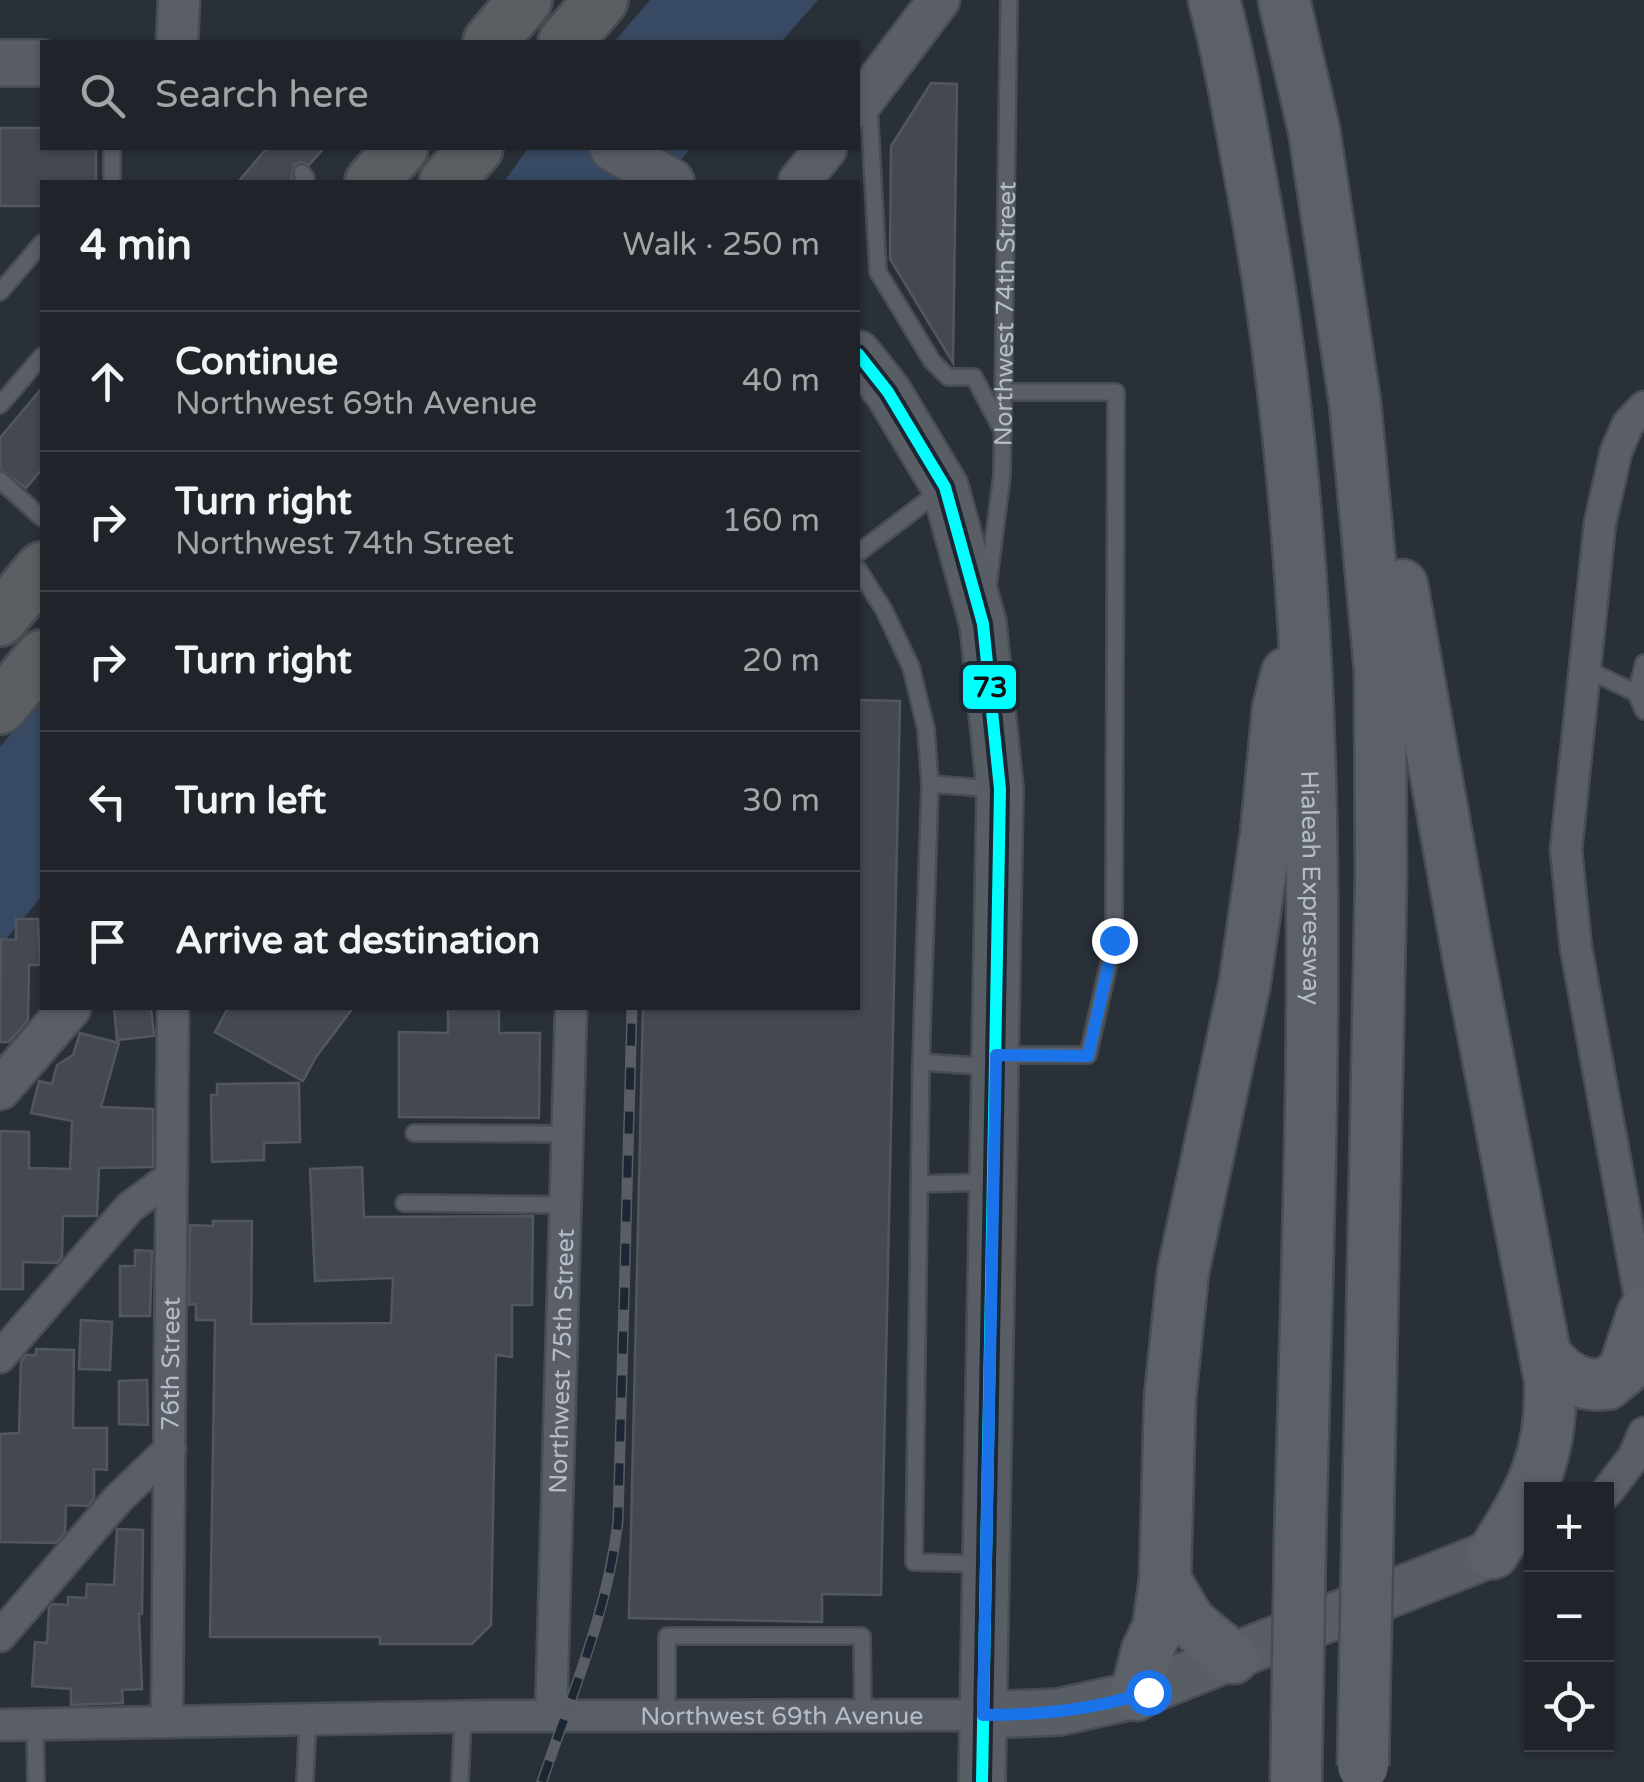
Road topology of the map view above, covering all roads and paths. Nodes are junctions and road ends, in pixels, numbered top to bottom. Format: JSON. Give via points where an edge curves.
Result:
{"nodes":[{"id":1,"x":178,"y":0,"type":"edge"},
{"id":2,"x":525,"y":0,"type":"edge"},
{"id":3,"x":601,"y":0,"type":"edge"},
{"id":4,"x":938,"y":0,"type":"edge"},
{"id":5,"x":1009,"y":0,"type":"edge"},
{"id":6,"x":1214,"y":0,"type":"edge"},
{"id":7,"x":1284,"y":0,"type":"edge"},
{"id":8,"x":177,"y":40,"type":"edge"},
{"id":9,"x":492,"y":40,"type":"edge"},
{"id":10,"x":567,"y":40,"type":"edge"},
{"id":11,"x":0,"y":63,"type":"edge"},
{"id":12,"x":40,"y":63,"type":"edge"},
{"id":13,"x":863,"y":100,"type":"edge"},
{"id":14,"x":112,"y":150,"type":"edge"},
{"id":15,"x":399,"y":150,"type":"edge"},
{"id":16,"x":474,"y":150,"type":"edge"},
{"id":17,"x":616,"y":150,"type":"edge"},
{"id":18,"x":824,"y":150,"type":"edge"},
{"id":19,"x":112,"y":180,"type":"edge"},
{"id":20,"x":374,"y":180,"type":"edge"},
{"id":21,"x":448,"y":180,"type":"edge"},
{"id":22,"x":668,"y":180,"type":"edge"},
{"id":23,"x":801,"y":180,"type":"edge"},
{"id":24,"x":40,"y":246,"type":"edge"},
{"id":25,"x":0,"y":292,"type":"edge"},
{"id":26,"x":860,"y":357,"type":"edge"},
{"id":27,"x":40,"y":358,"type":"edge"},
{"id":28,"x":1004,"y":392,"type":"junction"},
{"id":29,"x":0,"y":405,"type":"edge"},
{"id":30,"x":1644,"y":407,"type":"edge"},
{"id":31,"x":1003,"y":432,"type":"junction"},
{"id":32,"x":0,"y":480,"type":"edge"},
{"id":33,"x":945,"y":487,"type":"junction"},
{"id":34,"x":1364,"y":494,"type":"junction"},
{"id":35,"x":40,"y":516,"type":"edge"},
{"id":36,"x":860,"y":551,"type":"edge"},
{"id":37,"x":40,"y":571,"type":"edge"},
{"id":38,"x":860,"y":572,"type":"edge"},
{"id":39,"x":1304,"y":605,"type":"junction"},
{"id":40,"x":0,"y":619,"type":"edge"},
{"id":41,"x":983,"y":624,"type":"junction"},
{"id":42,"x":40,"y":659,"type":"edge"},
{"id":43,"x":1644,"y":663,"type":"edge"},
{"id":44,"x":1584,"y":668,"type":"junction"},
{"id":45,"x":1636,"y":693,"type":"junction"},
{"id":46,"x":0,"y":707,"type":"edge"},
{"id":47,"x":1644,"y":711,"type":"edge"},
{"id":48,"x":930,"y":784,"type":"junction"},
{"id":49,"x":1000,"y":789,"type":"junction"},
{"id":50,"x":68,"y":1010,"type":"edge"},
{"id":51,"x":173,"y":1010,"type":"edge"},
{"id":52,"x":570,"y":1010,"type":"edge"},
{"id":53,"x":995,"y":1061,"type":"junction"},
{"id":54,"x":922,"y":1062,"type":"junction"},
{"id":55,"x":0,"y":1089,"type":"edge"},
{"id":56,"x":414,"y":1133,"type":"dead end"},
{"id":57,"x":568,"y":1134,"type":"junction"},
{"id":58,"x":172,"y":1177,"type":"junction"},
{"id":59,"x":993,"y":1182,"type":"junction"},
{"id":60,"x":919,"y":1184,"type":"junction"},
{"id":61,"x":404,"y":1203,"type":"dead end"},
{"id":62,"x":566,"y":1206,"type":"junction"},
{"id":63,"x":1636,"y":1224,"type":"edge"},
{"id":64,"x":1644,"y":1315,"type":"edge"},
{"id":65,"x":0,"y":1357,"type":"edge"},
{"id":66,"x":1547,"y":1357,"type":"junction"},
{"id":67,"x":1644,"y":1433,"type":"edge"},
{"id":68,"x":170,"y":1449,"type":"junction"},
{"id":69,"x":1614,"y":1482,"type":"edge"},
{"id":70,"x":1512,"y":1545,"type":"edge"},
{"id":71,"x":986,"y":1564,"type":"junction"},
{"id":72,"x":1166,"y":1580,"type":"junction"},
{"id":73,"x":0,"y":1636,"type":"edge"},
{"id":74,"x":1233,"y":1658,"type":"junction"},
{"id":75,"x":1136,"y":1696,"type":"junction"},
{"id":76,"x":863,"y":1713,"type":"junction"},
{"id":77,"x":668,"y":1714,"type":"junction"},
{"id":78,"x":983,"y":1715,"type":"junction"},
{"id":79,"x":551,"y":1716,"type":"junction"},
{"id":80,"x":463,"y":1717,"type":"junction"},
{"id":81,"x":308,"y":1720,"type":"junction"},
{"id":82,"x":166,"y":1722,"type":"junction"},
{"id":83,"x":35,"y":1724,"type":"junction"},
{"id":84,"x":0,"y":1725,"type":"edge"},
{"id":85,"x":1363,"y":1774,"type":"edge"},
{"id":86,"x":36,"y":1782,"type":"edge"},
{"id":87,"x":305,"y":1782,"type":"edge"},
{"id":88,"x":460,"y":1782,"type":"edge"},
{"id":89,"x":982,"y":1782,"type":"edge"},
{"id":90,"x":1296,"y":1782,"type":"edge"}],
"edges":[{"from":1,"to":8,"type":"street"},
{"from":2,"to":9,"type":"highway"},
{"from":3,"to":10,"type":"highway"},
{"from":4,"to":13,"type":"street"},
{"from":5,"to":28,"type":"lane","name":"Northwest 74th Street"},
{"from":6,"to":39,"type":"main road","name":"Hialeah Expressway","via":[[1274,300]]},
{"from":7,"to":34,"type":"main road","via":[[1314,130]]},
{"from":11,"to":12,"type":"main road"},
{"from":13,"to":31,"type":"lane","via":[[878,272],[932,360],[948,376],[974,378]]},
{"from":14,"to":19,"type":"lane"},
{"from":15,"to":20,"type":"highway"},
{"from":16,"to":21,"type":"highway"},
{"from":17,"to":22,"type":"main road"},
{"from":18,"to":23,"type":"street"},
{"from":24,"to":25,"type":"lane"},
{"from":26,"to":33,"type":"main road","name":"Northwest 74th Street"},
{"from":27,"to":29,"type":"lane"},
{"from":28,"to":31,"type":"lane","name":"Northwest 74th Street"},
{"from":28,"to":53,"type":"lane","via":[[1116,392],[1114,940],[1088,1056]]},
{"from":30,"to":44,"type":"street","via":[[1628,424],[1606,486]]},
{"from":31,"to":41,"type":"lane","name":"Northwest 74th Street"},
{"from":32,"to":35,"type":"lane"},
{"from":33,"to":36,"type":"lane"},
{"from":33,"to":41,"type":"main road","name":"Northwest 74th Street"},
{"from":34,"to":66,"type":"main road","via":[[1401,576]]},
{"from":34,"to":85,"type":"main road","bridge":true,"via":[[1380,670],[1380,839]]},
{"from":37,"to":40,"type":"highway"},
{"from":38,"to":48,"type":"lane","via":[[912,666]]},
{"from":39,"to":72,"type":"main road","via":[[1278,708],[1245,982],[1183,1272],[1170,1398]]},
{"from":39,"to":90,"type":"main road","name":"Hialeah Expressway","bridge":true,"via":[[1311,1084]]},
{"from":41,"to":49,"type":"main road","name":"Northwest 74th Street"},
{"from":42,"to":46,"type":"highway"},
{"from":43,"to":45,"type":"lane"},
{"from":44,"to":45,"type":"lane"},
{"from":44,"to":63,"type":"street","via":[[1567,882]]},
{"from":45,"to":47,"type":"lane"},
{"from":48,"to":49,"type":"lane"},
{"from":48,"to":54,"type":"lane"},
{"from":49,"to":53,"type":"main road","name":"Northwest 74th Street"},
{"from":50,"to":55,"type":"street"},
{"from":51,"to":58,"type":"street","name":"76th Street"},
{"from":52,"to":57,"type":"street","name":"Northwest 75th Street"},
{"from":53,"to":54,"type":"lane"},
{"from":53,"to":59,"type":"main road","name":"Northwest 74th Street"},
{"from":54,"to":60,"type":"lane"},
{"from":56,"to":57,"type":"lane"},
{"from":57,"to":62,"type":"street","name":"Northwest 75th Street"},
{"from":58,"to":65,"type":"street","via":[[130,1207]]},
{"from":58,"to":68,"type":"street","name":"76th Street"},
{"from":59,"to":60,"type":"lane"},
{"from":59,"to":71,"type":"main road","name":"Northwest 74th Street"},
{"from":60,"to":71,"type":"lane","via":[[914,1562]]},
{"from":61,"to":62,"type":"lane"},
{"from":62,"to":79,"type":"street","name":"Northwest 75th Street"},
{"from":63,"to":64,"type":"street"},
{"from":64,"to":66,"type":"main road","via":[[1624,1370],[1607,1384],[1577,1382]]},
{"from":66,"to":70,"type":"main road","via":[[1546,1443]]},
{"from":67,"to":69,"type":"street"},
{"from":68,"to":73,"type":"street"},
{"from":68,"to":82,"type":"street","name":"76th Street"},
{"from":70,"to":74,"type":"main road","name":"Northwest 69th Avenue"},
{"from":71,"to":78,"type":"main road","name":"Northwest 74th Street"},
{"from":72,"to":74,"type":"main road","via":[[1190,1622]]},
{"from":72,"to":75,"type":"main road"},
{"from":74,"to":75,"type":"main road","name":"Northwest 69th Avenue"},
{"from":75,"to":78,"type":"main road","name":"Northwest 69th Avenue","via":[[1060,1712]]},
{"from":76,"to":77,"type":"street","name":"Northwest 69th Avenue"},
{"from":76,"to":77,"type":"lane","via":[[862,1636],[667,1636]]},
{"from":76,"to":78,"type":"street","name":"Northwest 69th Avenue"},
{"from":77,"to":79,"type":"street","name":"Northwest 69th Avenue"},
{"from":78,"to":89,"type":"main road","name":"Northwest 74th Street"},
{"from":79,"to":80,"type":"street","name":"Northwest 69th Avenue"},
{"from":80,"to":81,"type":"street","name":"Northwest 69th Avenue"},
{"from":80,"to":88,"type":"lane"},
{"from":81,"to":82,"type":"street","name":"Northwest 69th Avenue"},
{"from":81,"to":87,"type":"lane"},
{"from":82,"to":83,"type":"street","name":"Northwest 69th Avenue"},
{"from":83,"to":84,"type":"street","name":"Northwest 69th Avenue"},
{"from":83,"to":86,"type":"lane"}]}
